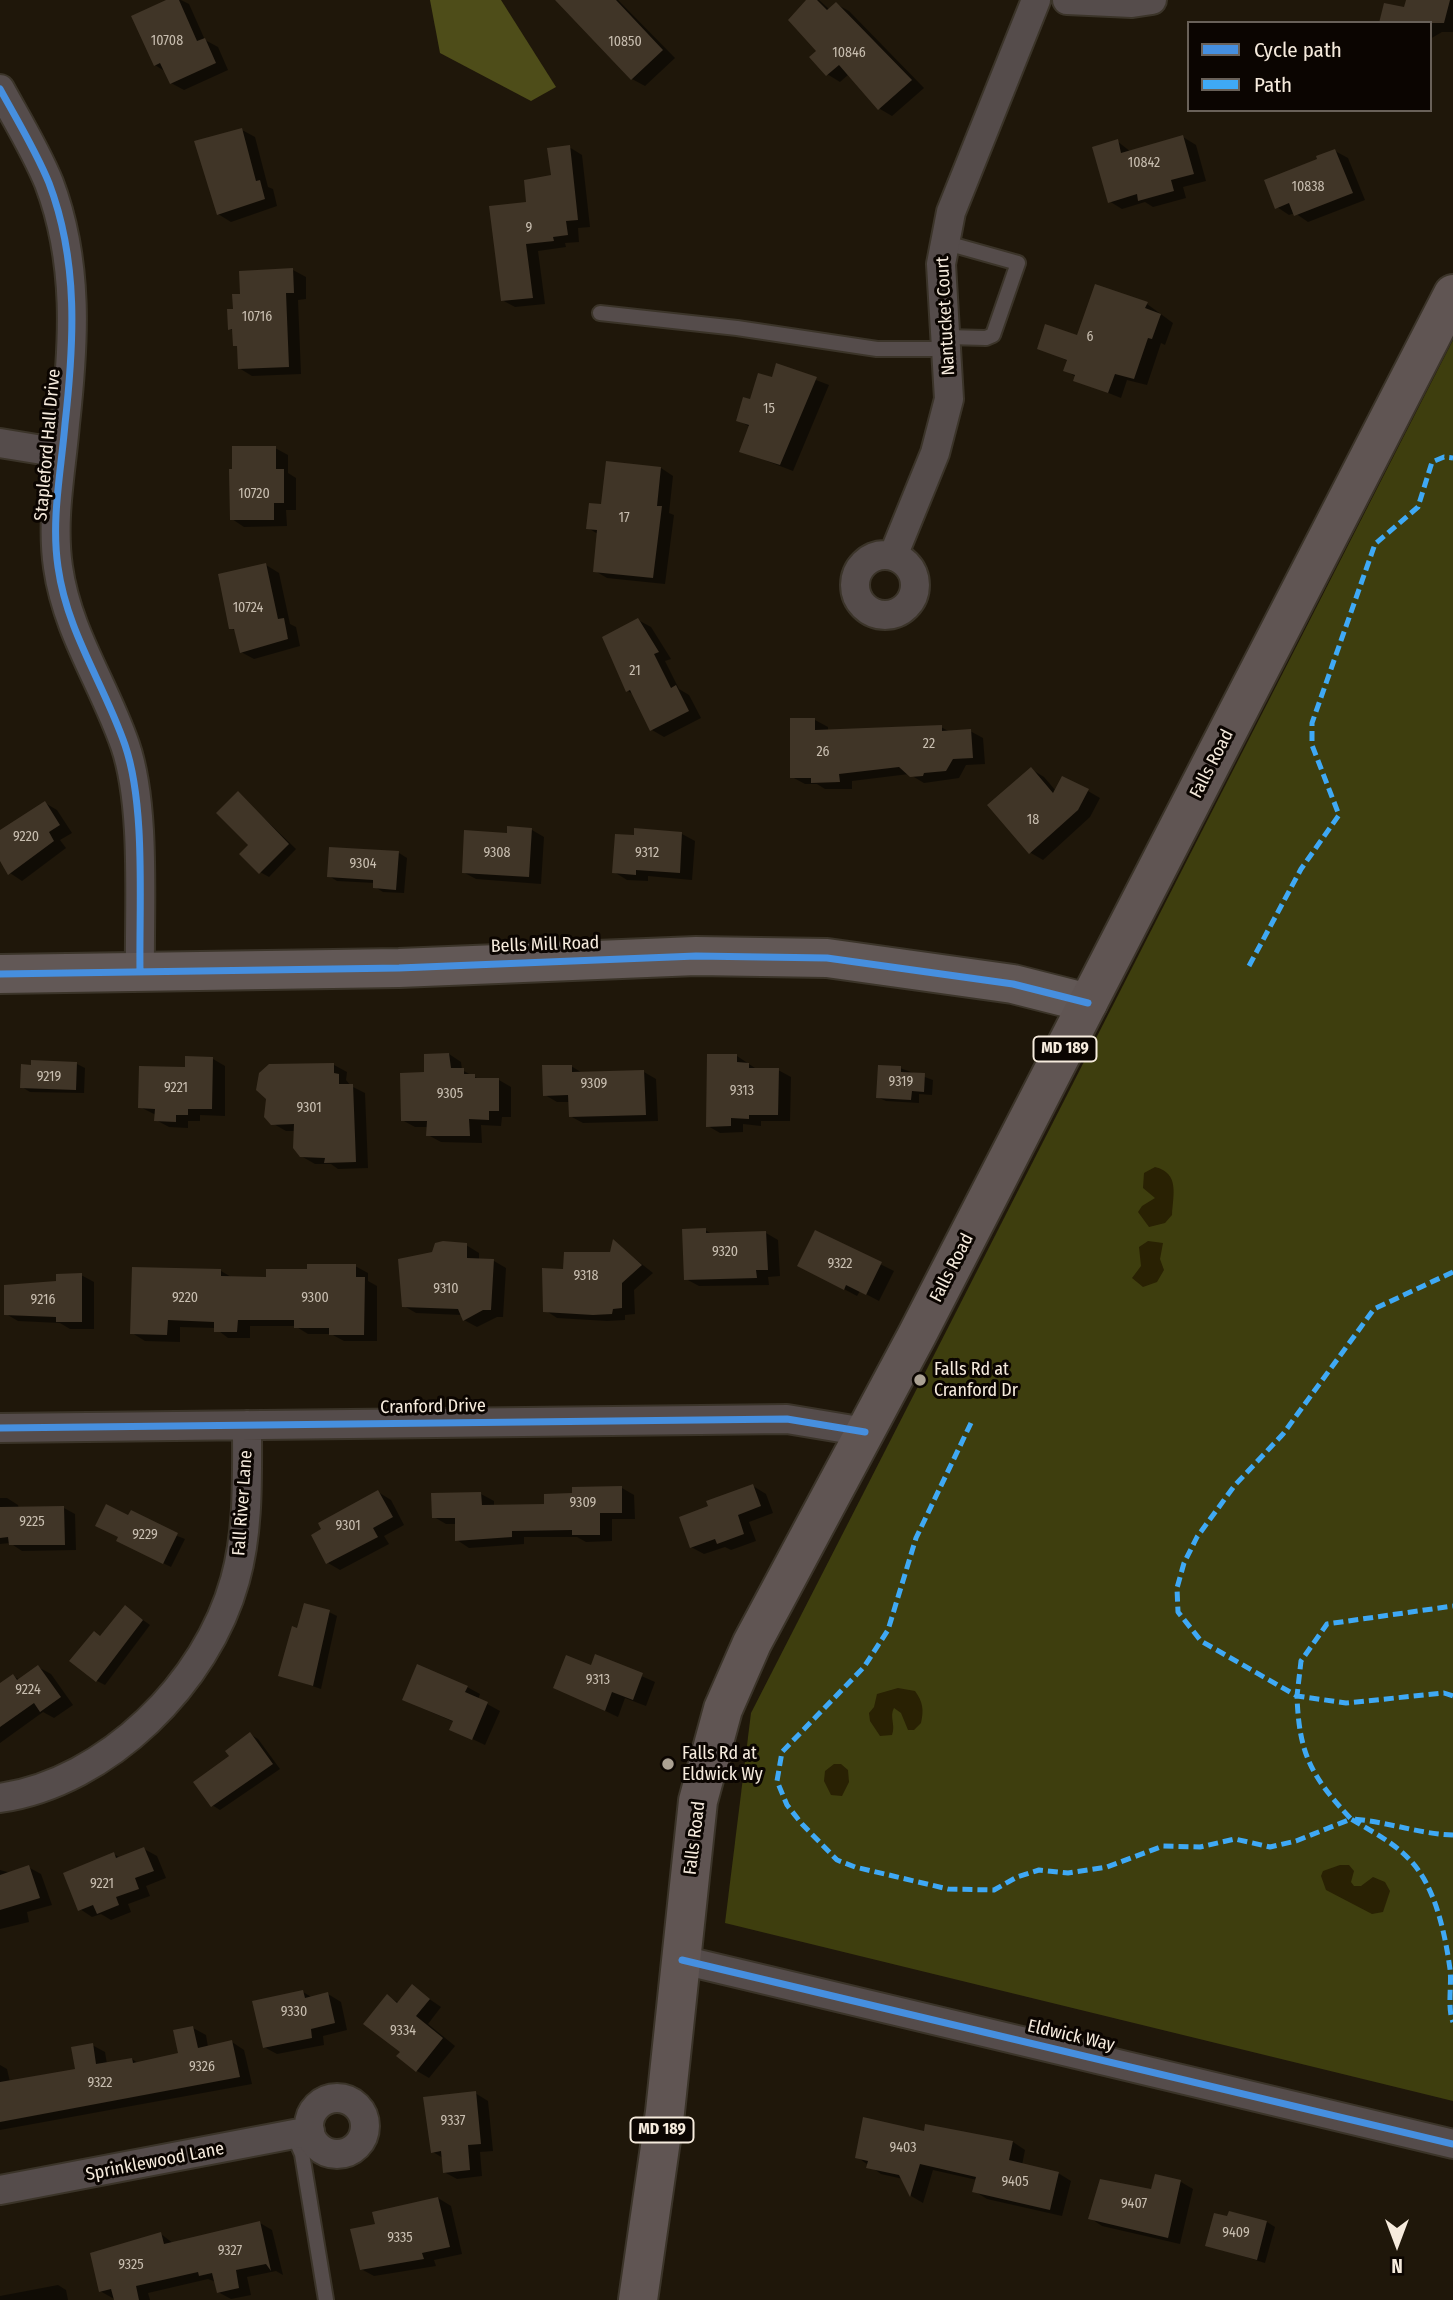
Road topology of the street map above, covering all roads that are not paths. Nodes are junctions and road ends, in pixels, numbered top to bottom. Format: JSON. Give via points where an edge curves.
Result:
{"nodes":[{"id":1,"x":1035,"y":0,"type":"edge"},
{"id":2,"x":1067,"y":0,"type":"edge"},
{"id":3,"x":1152,"y":0,"type":"edge"},
{"id":4,"x":0,"y":89,"type":"edge"},
{"id":5,"x":943,"y":242,"type":"junction"},
{"id":6,"x":1453,"y":294,"type":"edge"},
{"id":7,"x":600,"y":313,"type":"dead end"},
{"id":8,"x":946,"y":343,"type":"junction"},
{"id":9,"x":0,"y":443,"type":"edge"},
{"id":10,"x":61,"y":453,"type":"junction"},
{"id":11,"x":893,"y":556,"type":"dead end"},
{"id":12,"x":140,"y":972,"type":"junction"},
{"id":13,"x":0,"y":974,"type":"edge"},
{"id":14,"x":1088,"y":1003,"type":"junction"},
{"id":15,"x":247,"y":1426,"type":"junction"},
{"id":16,"x":0,"y":1428,"type":"edge"},
{"id":17,"x":865,"y":1432,"type":"junction"},
{"id":18,"x":0,"y":1798,"type":"edge"},
{"id":19,"x":682,"y":1960,"type":"junction"},
{"id":20,"x":302,"y":2134,"type":"joint"},
{"id":21,"x":1453,"y":2144,"type":"edge"},
{"id":22,"x":0,"y":2190,"type":"edge"},
{"id":23,"x":326,"y":2300,"type":"edge"},
{"id":24,"x":638,"y":2300,"type":"edge"}],
"edges":[{"from":1,"to":5,"type":"street","name":"Nantucket Court"},
{"from":2,"to":3,"type":"street"},
{"from":4,"to":10,"type":"street","name":"Stapleford Hall Drive","via":[[49,183],[65,235],[74,337]]},
{"from":5,"to":8,"type":"street","name":"Nantucket Court"},
{"from":5,"to":8,"type":"lane","via":[[1018,263],[993,335]]},
{"from":6,"to":14,"type":"main road","name":"Falls Road","number":"MD 189"},
{"from":7,"to":8,"type":"lane","via":[[877,349]]},
{"from":8,"to":11,"type":"street","name":"Nantucket Court","via":[[949,399],[943,429]]},
{"from":9,"to":10,"type":"street"},
{"from":10,"to":12,"type":"street","name":"Stapleford Hall Drive","via":[[56,507],[57,566],[63,594],[80,650],[125,745],[134,783]]},
{"from":12,"to":13,"type":"street","name":"Bells Mill Road"},
{"from":12,"to":14,"type":"street","name":"Bells Mill Road","via":[[400,968],[682,956],[827,958],[1013,984]]},
{"from":14,"to":17,"type":"main road","name":"Falls Road","number":"MD 189"},
{"from":15,"to":16,"type":"street","name":"Cranford Drive"},
{"from":15,"to":17,"type":"street","name":"Cranford Drive","via":[[787,1419]]},
{"from":15,"to":18,"type":"street","name":"Fall River Lane","via":[[247,1494],[235,1580],[194,1667],[151,1717],[96,1760],[49,1784]]},
{"from":17,"to":19,"type":"main road","name":"Falls Road","number":"MD 189","via":[[751,1643],[714,1734],[698,1801]]},
{"from":19,"to":21,"type":"street","name":"Eldwick Way"},
{"from":19,"to":24,"type":"main road","name":"Falls Road","number":"MD 189"},
{"from":20,"to":22,"type":"street","name":"Sprinklewood Lane"},
{"from":20,"to":23,"type":"lane"}]}
